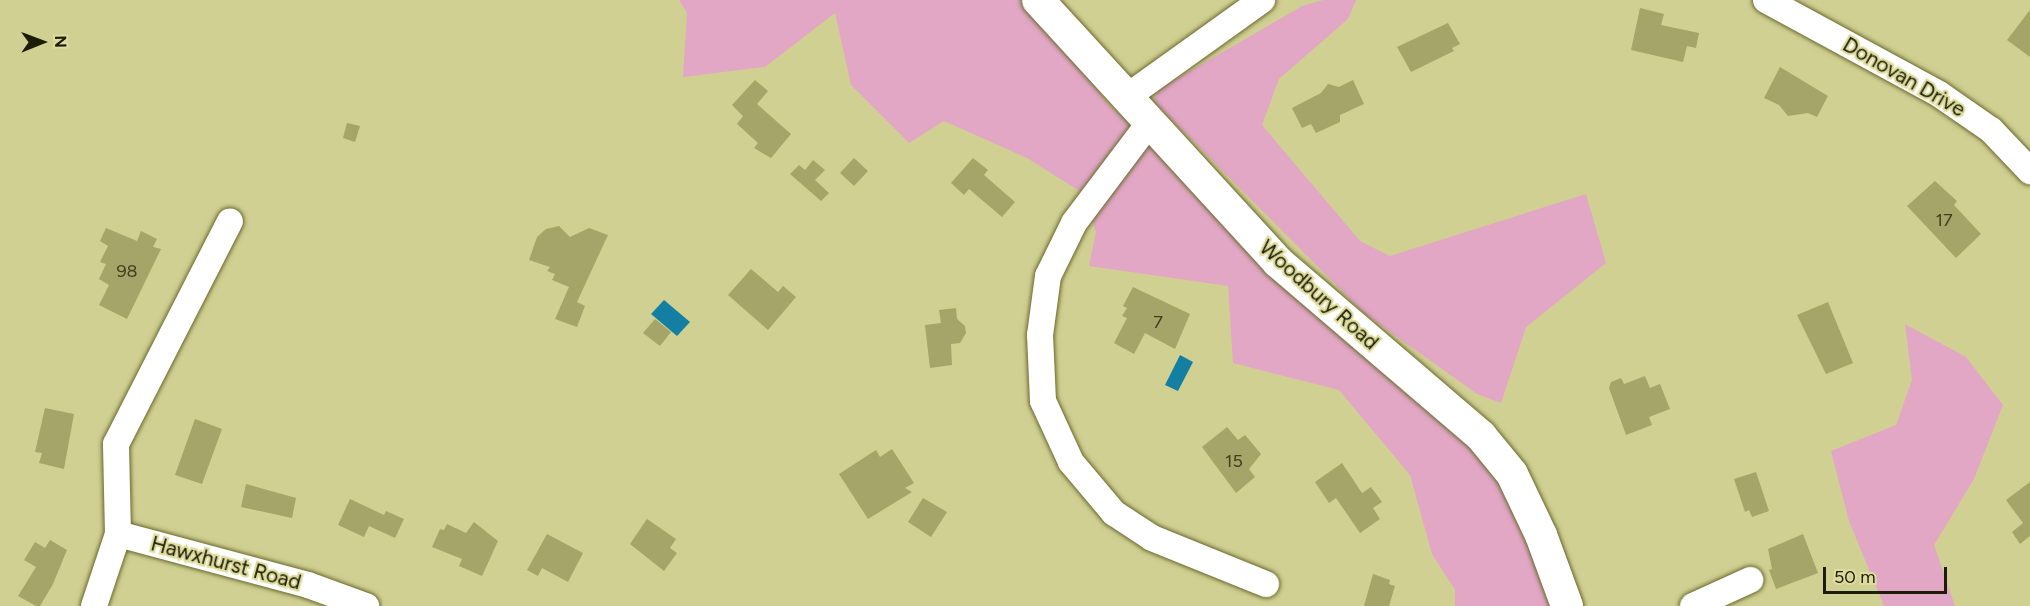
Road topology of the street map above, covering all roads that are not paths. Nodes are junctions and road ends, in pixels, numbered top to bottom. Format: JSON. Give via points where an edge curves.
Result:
{"nodes":[{"id":1,"x":1038,"y":0,"type":"edge"},
{"id":2,"x":1262,"y":0,"type":"edge"},
{"id":3,"x":1766,"y":0,"type":"edge"},
{"id":4,"x":1128,"y":96,"type":"junction"},
{"id":5,"x":1150,"y":122,"type":"junction"},
{"id":6,"x":2030,"y":171,"type":"edge"},
{"id":7,"x":230,"y":221,"type":"dead end"},
{"id":8,"x":118,"y":534,"type":"junction"},
{"id":9,"x":1750,"y":580,"type":"dead end"},
{"id":10,"x":1266,"y":584,"type":"dead end"},
{"id":11,"x":94,"y":606,"type":"edge"},
{"id":12,"x":366,"y":606,"type":"edge"},
{"id":13,"x":1567,"y":606,"type":"edge"},
{"id":14,"x":1693,"y":606,"type":"edge"}],
"edges":[{"from":1,"to":4,"type":"main road","name":"Woodbury Road"},
{"from":2,"to":4,"type":"street"},
{"from":3,"to":6,"type":"street","name":"Donovan Drive","via":[[1939,94],[1991,130]]},
{"from":4,"to":5,"type":"main road","name":"Woodbury Road"},
{"from":5,"to":10,"type":"street","via":[[1074,223],[1048,276],[1040,335],[1043,401],[1071,462],[1114,513],[1152,538]]},
{"from":5,"to":13,"type":"main road","name":"Woodbury Road","via":[[1278,262],[1481,436],[1512,474],[1541,535]]},
{"from":7,"to":8,"type":"street","via":[[117,444]]},
{"from":8,"to":11,"type":"street"},
{"from":8,"to":12,"type":"street","name":"Hawxhurst Road","via":[[308,585]]},
{"from":9,"to":14,"type":"street"}]}
